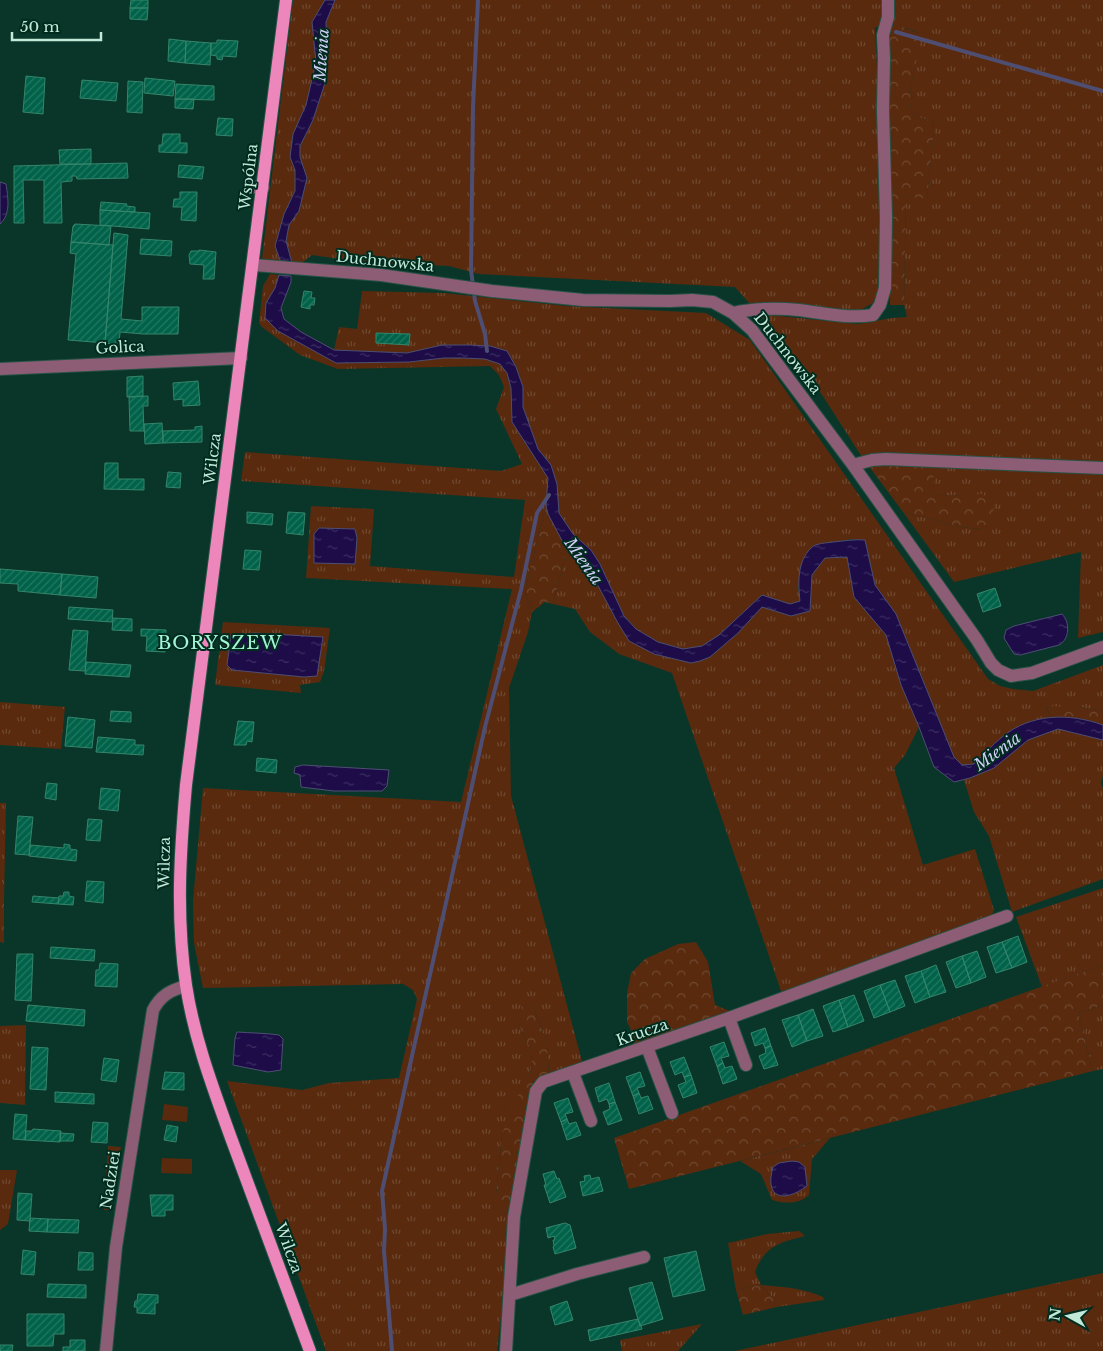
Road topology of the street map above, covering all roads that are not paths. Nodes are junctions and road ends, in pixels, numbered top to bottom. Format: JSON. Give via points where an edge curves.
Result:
{"nodes":[{"id":1,"x":286,"y":0,"type":"edge"},
{"id":2,"x":888,"y":0,"type":"edge"},
{"id":3,"x":253,"y":265,"type":"junction"},
{"id":4,"x":733,"y":313,"type":"junction"},
{"id":5,"x":241,"y":358,"type":"junction"},
{"id":6,"x":0,"y":369,"type":"edge"},
{"id":7,"x":853,"y":465,"type":"junction"},
{"id":8,"x":1103,"y":468,"type":"edge"},
{"id":9,"x":1103,"y":647,"type":"edge"},
{"id":10,"x":1007,"y":916,"type":"dead end"},
{"id":11,"x":186,"y":986,"type":"junction"},
{"id":12,"x":729,"y":1018,"type":"junction"},
{"id":13,"x":647,"y":1047,"type":"junction"},
{"id":14,"x":746,"y":1065,"type":"dead end"},
{"id":15,"x":573,"y":1073,"type":"junction"},
{"id":16,"x":672,"y":1113,"type":"dead end"},
{"id":17,"x":591,"y":1121,"type":"dead end"},
{"id":18,"x":644,"y":1257,"type":"dead end"},
{"id":19,"x":510,"y":1295,"type":"junction"},
{"id":20,"x":106,"y":1351,"type":"edge"},
{"id":21,"x":310,"y":1351,"type":"edge"},
{"id":22,"x":506,"y":1351,"type":"edge"}],
"edges":[{"from":1,"to":3,"type":"main road","name":"Wspólna","via":[[257,188]]},
{"from":2,"to":4,"type":"street","via":[[883,35],[885,288],[880,305],[873,315],[858,317],[798,310],[763,309]]},
{"from":3,"to":4,"type":"street","name":"Duchnowska","via":[[380,275],[583,300],[713,302]]},
{"from":3,"to":5,"type":"main road","name":"Wspólna"},
{"from":4,"to":7,"type":"street","name":"Duchnowska","via":[[752,330]]},
{"from":5,"to":6,"type":"street","name":"Golica"},
{"from":5,"to":11,"type":"main road","name":"Wilcza","via":[[181,833],[180,928]]},
{"from":7,"to":8,"type":"street","via":[[886,459]]},
{"from":7,"to":9,"type":"street","name":"Duchnowska","via":[[998,670],[1019,676]]},
{"from":10,"to":12,"type":"street","name":"Krucza"},
{"from":11,"to":20,"type":"street","name":"Nadziei","via":[[162,996],[153,1014],[116,1247]]},
{"from":11,"to":21,"type":"main road","name":"Wilcza","via":[[204,1062]]},
{"from":12,"to":13,"type":"street","name":"Krucza"},
{"from":12,"to":14,"type":"street"},
{"from":13,"to":15,"type":"street","name":"Krucza"},
{"from":13,"to":16,"type":"street"},
{"from":15,"to":17,"type":"street"},
{"from":15,"to":19,"type":"street","name":"Krucza","via":[[543,1082],[536,1091],[514,1217]]},
{"from":18,"to":19,"type":"street"},
{"from":19,"to":22,"type":"street","name":"Krucza"}]}
